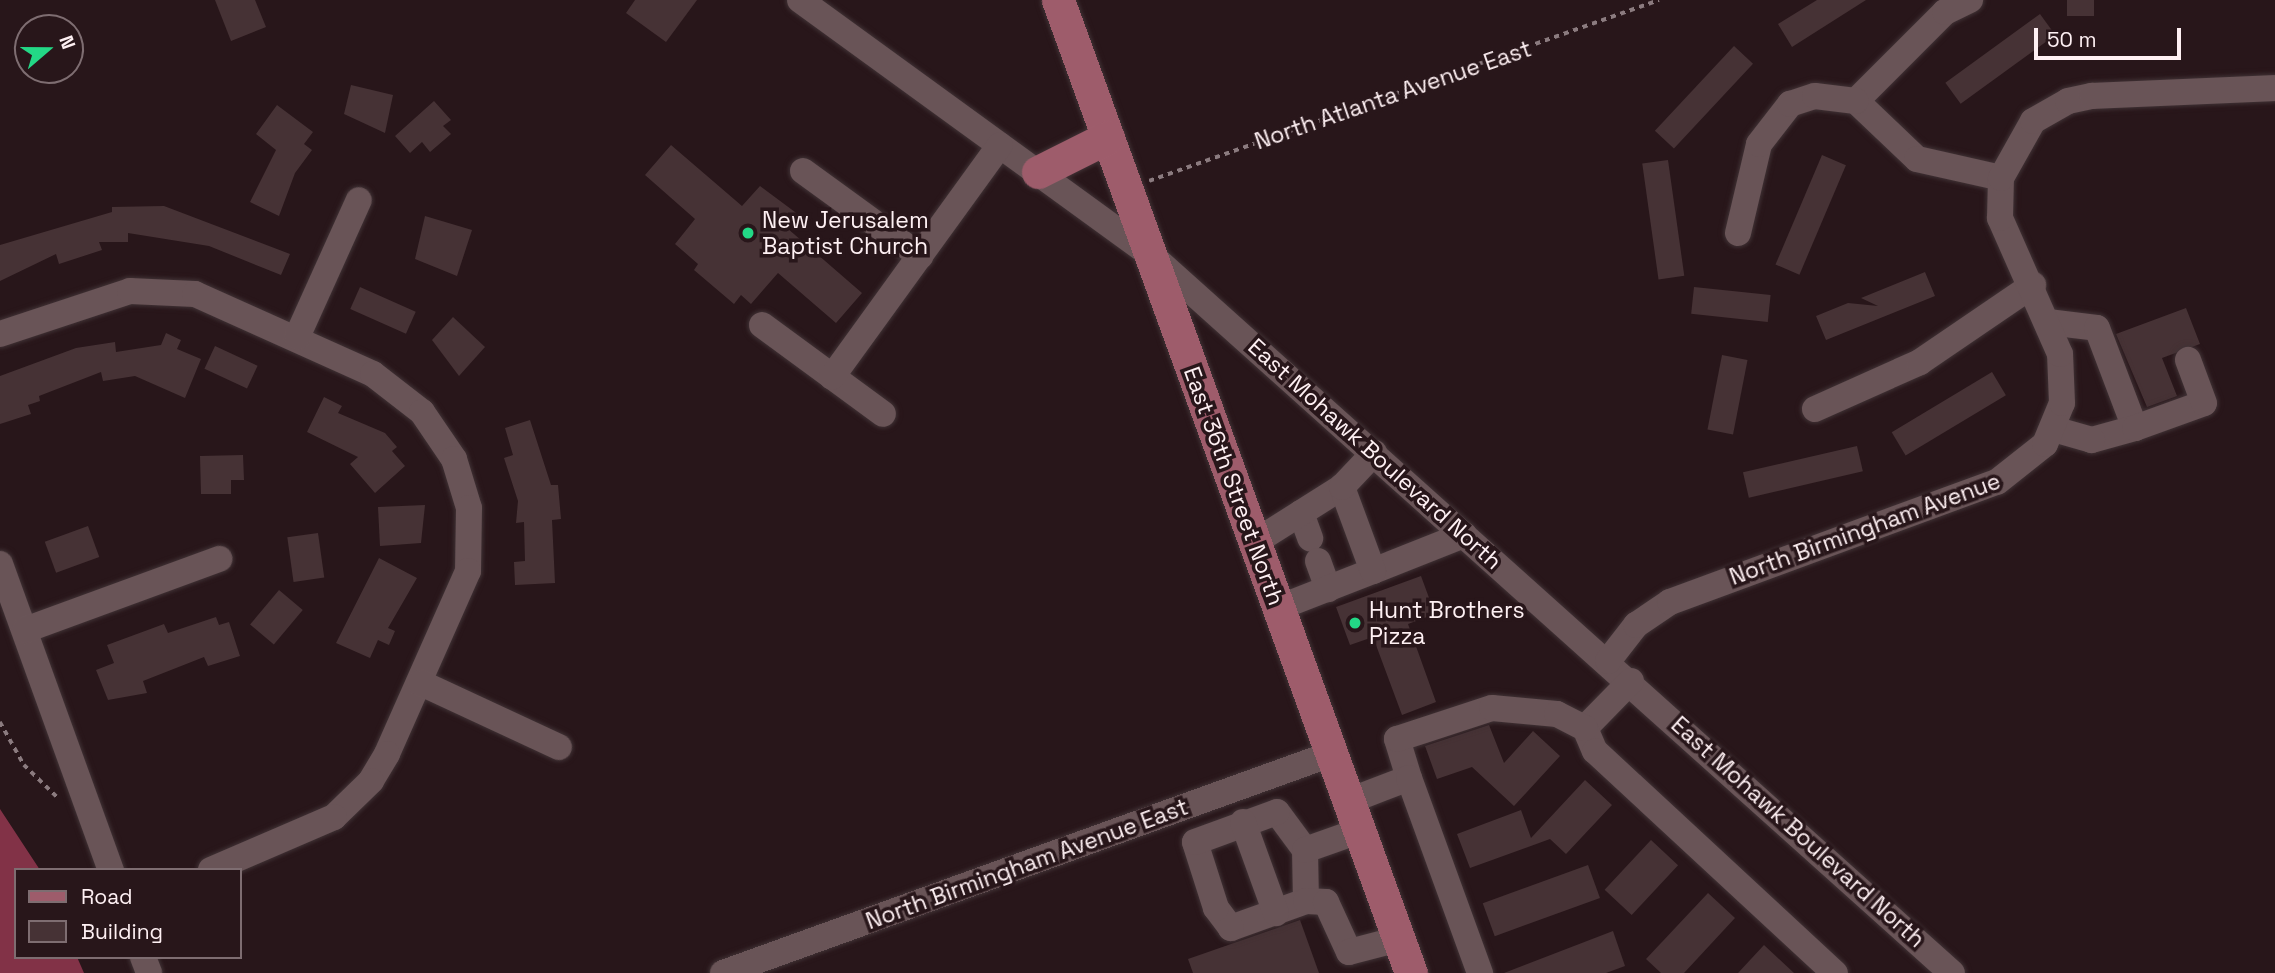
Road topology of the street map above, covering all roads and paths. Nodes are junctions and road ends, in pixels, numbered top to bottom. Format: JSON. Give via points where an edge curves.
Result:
{"nodes":[{"id":1,"x":800,"y":0,"type":"edge"},
{"id":2,"x":1058,"y":0,"type":"edge"},
{"id":3,"x":1658,"y":0,"type":"edge"},
{"id":4,"x":1970,"y":0,"type":"edge"},
{"id":5,"x":2275,"y":88,"type":"edge"},
{"id":6,"x":1856,"y":101,"type":"junction"},
{"id":7,"x":1108,"y":137,"type":"junction"},
{"id":8,"x":1000,"y":145,"type":"junction"},
{"id":9,"x":803,"y":171,"type":"dead end"},
{"id":10,"x":1038,"y":172,"type":"junction"},
{"id":11,"x":2001,"y":178,"type":"junction"},
{"id":12,"x":1127,"y":189,"type":"junction"},
{"id":13,"x":359,"y":200,"type":"dead end"},
{"id":14,"x":1738,"y":233,"type":"dead end"},
{"id":15,"x":1150,"y":254,"type":"junction"},
{"id":16,"x":920,"y":256,"type":"junction"},
{"id":17,"x":2033,"y":285,"type":"junction"},
{"id":18,"x":2048,"y":322,"type":"junction"},
{"id":19,"x":762,"y":325,"type":"dead end"},
{"id":20,"x":0,"y":334,"type":"edge"},
{"id":21,"x":297,"y":337,"type":"junction"},
{"id":22,"x":2189,"y":360,"type":"dead end"},
{"id":23,"x":832,"y":377,"type":"junction"},
{"id":24,"x":1815,"y":409,"type":"dead end"},
{"id":25,"x":883,"y":414,"type":"dead end"},
{"id":26,"x":2135,"y":428,"type":"junction"},
{"id":27,"x":2053,"y":429,"type":"junction"},
{"id":28,"x":1374,"y":453,"type":"junction"},
{"id":29,"x":1342,"y":487,"type":"junction"},
{"id":30,"x":1301,"y":513,"type":"junction"},
{"id":31,"x":1464,"y":534,"type":"junction"},
{"id":32,"x":1255,"y":542,"type":"junction"},
{"id":33,"x":219,"y":559,"type":"dead end"},
{"id":34,"x":0,"y":564,"type":"edge"},
{"id":35,"x":1373,"y":571,"type":"junction"},
{"id":36,"x":1328,"y":589,"type":"junction"},
{"id":37,"x":1278,"y":608,"type":"junction"},
{"id":38,"x":25,"y":630,"type":"junction"},
{"id":39,"x":1608,"y":661,"type":"junction"},
{"id":40,"x":1632,"y":681,"type":"junction"},
{"id":41,"x":421,"y":683,"type":"junction"},
{"id":42,"x":0,"y":722,"type":"edge"},
{"id":43,"x":1585,"y":728,"type":"junction"},
{"id":44,"x":559,"y":747,"type":"dead end"},
{"id":45,"x":1331,"y":754,"type":"junction"},
{"id":46,"x":1409,"y":778,"type":"junction"},
{"id":47,"x":1221,"y":795,"type":"junction"},
{"id":48,"x":58,"y":797,"type":"dead end"},
{"id":49,"x":1354,"y":816,"type":"junction"},
{"id":50,"x":1238,"y":824,"type":"junction"},
{"id":51,"x":1305,"y":850,"type":"junction"},
{"id":52,"x":110,"y":868,"type":"edge"},
{"id":53,"x":216,"y":868,"type":"edge"},
{"id":54,"x":1306,"y":901,"type":"junction"},
{"id":55,"x":1276,"y":913,"type":"junction"},
{"id":56,"x":1399,"y":939,"type":"junction"},
{"id":57,"x":1350,"y":963,"type":"edge"},
{"id":58,"x":1938,"y":968,"type":"edge"},
{"id":59,"x":723,"y":973,"type":"edge"},
{"id":60,"x":1411,"y":973,"type":"edge"},
{"id":61,"x":1480,"y":973,"type":"edge"},
{"id":62,"x":1835,"y":973,"type":"edge"}],
"edges":[{"from":1,"to":8,"type":"street","name":"East Mohawk Boulevard North"},
{"from":2,"to":7,"type":"main road","name":"East 36th Street North"},
{"from":3,"to":12,"type":"path","name":"North Atlanta Avenue East"},
{"from":4,"to":6,"type":"street","via":[[1945,12]]},
{"from":5,"to":11,"type":"street","via":[[2068,101],[2028,128]]},
{"from":6,"to":11,"type":"street","via":[[1917,159]]},
{"from":6,"to":14,"type":"street","via":[[1815,96],[1790,104],[1759,144]]},
{"from":7,"to":10,"type":"main road"},
{"from":7,"to":12,"type":"main road","name":"East 36th Street North"},
{"from":8,"to":10,"type":"street","name":"East Mohawk Boulevard North"},
{"from":8,"to":16,"type":"street"},
{"from":9,"to":16,"type":"street"},
{"from":10,"to":15,"type":"street","name":"East Mohawk Boulevard North"},
{"from":11,"to":17,"type":"street","name":"North Birmingham Avenue","via":[[2003,227]]},
{"from":12,"to":15,"type":"main road","name":"East 36th Street North"},
{"from":13,"to":21,"type":"street"},
{"from":15,"to":28,"type":"street","name":"East Mohawk Boulevard North"},
{"from":15,"to":32,"type":"main road","name":"East 36th Street North"},
{"from":16,"to":23,"type":"street"},
{"from":17,"to":18,"type":"street","name":"North Birmingham Avenue"},
{"from":17,"to":24,"type":"street","via":[[1920,362]]},
{"from":18,"to":26,"type":"street","via":[[2097,328]]},
{"from":18,"to":27,"type":"street","name":"North Birmingham Avenue","via":[[2064,379]]},
{"from":19,"to":23,"type":"street"},
{"from":20,"to":21,"type":"street","via":[[145,289],[195,294]]},
{"from":21,"to":41,"type":"street","via":[[401,392],[437,429],[463,482],[471,530],[468,571]]},
{"from":22,"to":26,"type":"street","via":[[2204,404]]},
{"from":23,"to":25,"type":"street"},
{"from":26,"to":27,"type":"street","via":[[2092,440]]},
{"from":27,"to":39,"type":"street","name":"North Birmingham Avenue","via":[[2032,459],[1997,482],[1660,607]]},
{"from":28,"to":29,"type":"street"},
{"from":28,"to":31,"type":"street","name":"East Mohawk Boulevard North"},
{"from":29,"to":30,"type":"street"},
{"from":29,"to":35,"type":"street"},
{"from":30,"to":32,"type":"street"},
{"from":30,"to":36,"type":"street"},
{"from":31,"to":35,"type":"street"},
{"from":31,"to":39,"type":"street","name":"East Mohawk Boulevard North"},
{"from":32,"to":37,"type":"main road","name":"East 36th Street North"},
{"from":33,"to":38,"type":"street"},
{"from":34,"to":38,"type":"street"},
{"from":35,"to":36,"type":"street"},
{"from":36,"to":37,"type":"street"},
{"from":37,"to":45,"type":"main road","name":"East 36th Street North"},
{"from":38,"to":52,"type":"street"},
{"from":39,"to":40,"type":"street","name":"East Mohawk Boulevard North"},
{"from":40,"to":43,"type":"street"},
{"from":40,"to":58,"type":"street","name":"East Mohawk Boulevard North"},
{"from":41,"to":44,"type":"street"},
{"from":41,"to":53,"type":"street","via":[[387,754],[353,801],[300,837]]},
{"from":42,"to":48,"type":"path","via":[[24,765]]},
{"from":43,"to":46,"type":"street","via":[[1557,714],[1492,708],[1397,739]]},
{"from":43,"to":62,"type":"street","via":[[1595,751]]},
{"from":45,"to":47,"type":"street","name":"North Birmingham Avenue East"},
{"from":45,"to":49,"type":"main road","name":"East 36th Street North"},
{"from":46,"to":49,"type":"street"},
{"from":46,"to":61,"type":"street"},
{"from":47,"to":50,"type":"street"},
{"from":47,"to":59,"type":"street","name":"North Birmingham Avenue East"},
{"from":49,"to":51,"type":"street"},
{"from":49,"to":56,"type":"main road","name":"East 36th Street North"},
{"from":50,"to":51,"type":"street","via":[[1277,812]]},
{"from":50,"to":55,"type":"street"},
{"from":50,"to":55,"type":"street","via":[[1195,842],[1221,919],[1241,928]]},
{"from":51,"to":54,"type":"street"},
{"from":54,"to":55,"type":"street"},
{"from":54,"to":57,"type":"street","via":[[1326,902]]},
{"from":56,"to":57,"type":"street"},
{"from":56,"to":60,"type":"main road","name":"East 36th Street North"}]}
